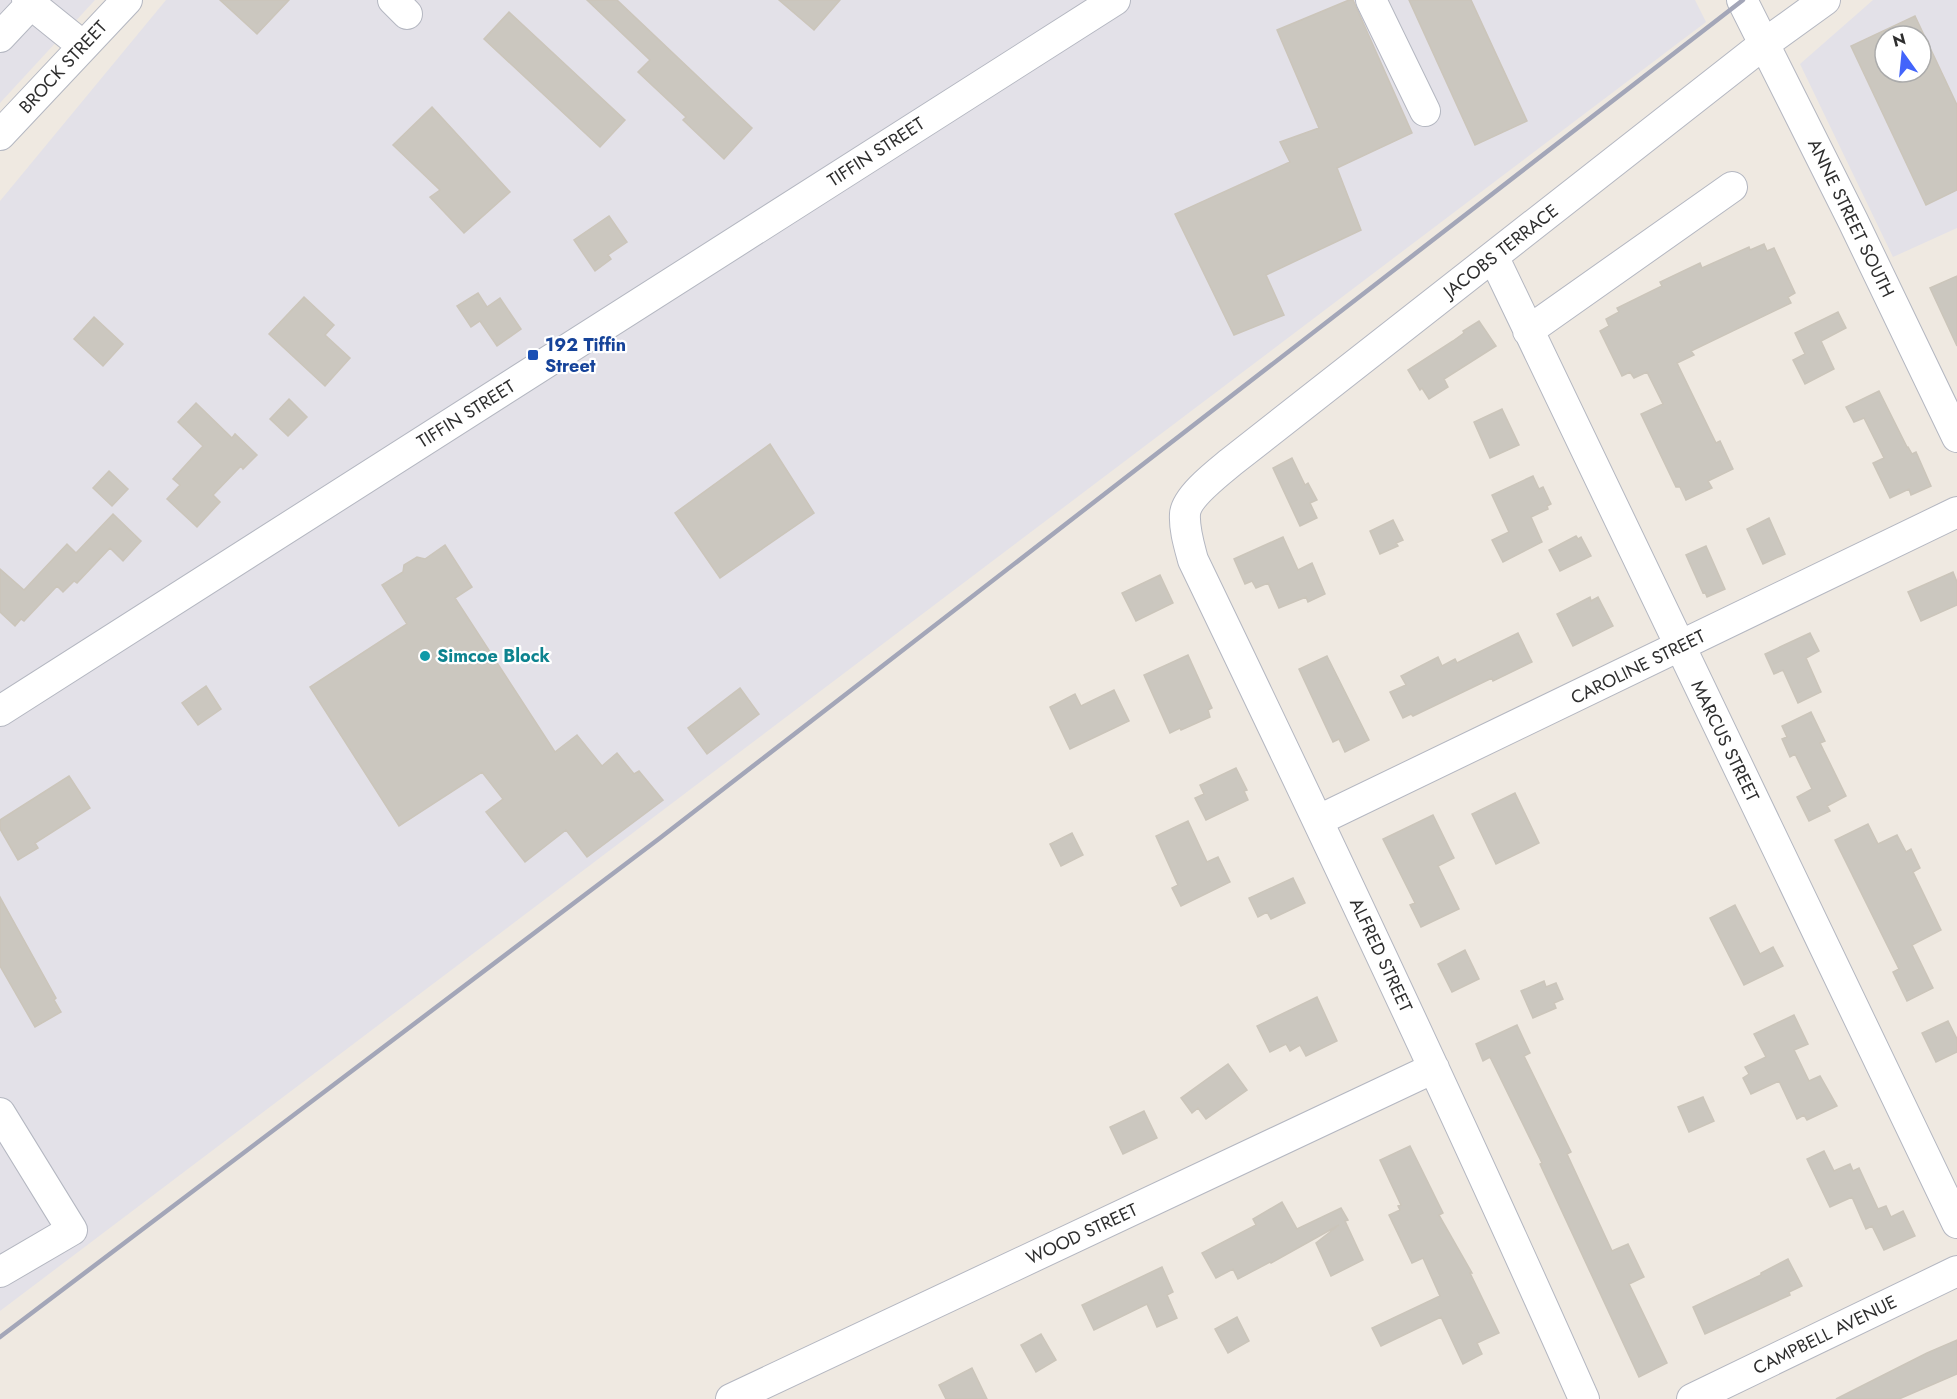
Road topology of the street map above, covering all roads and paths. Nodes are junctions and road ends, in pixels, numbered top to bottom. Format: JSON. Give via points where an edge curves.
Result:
{"nodes":[{"id":1,"x":127,"y":0,"type":"edge"},
{"id":2,"x":1115,"y":0,"type":"edge"},
{"id":3,"x":1371,"y":0,"type":"edge"},
{"id":4,"x":1742,"y":0,"type":"edge"},
{"id":5,"x":1825,"y":0,"type":"edge"},
{"id":6,"x":31,"y":1,"type":"edge"},
{"id":7,"x":0,"y":38,"type":"edge"},
{"id":8,"x":1764,"y":44,"type":"junction"},
{"id":9,"x":83,"y":46,"type":"junction"},
{"id":10,"x":1425,"y":111,"type":"dead end"},
{"id":11,"x":0,"y":135,"type":"edge"},
{"id":12,"x":1732,"y":187,"type":"dead end"},
{"id":13,"x":1494,"y":258,"type":"junction"},
{"id":14,"x":1528,"y":331,"type":"junction"},
{"id":15,"x":1957,"y":436,"type":"edge"},
{"id":16,"x":1185,"y":511,"type":"joint"},
{"id":17,"x":1957,"y":512,"type":"edge"},
{"id":18,"x":1680,"y":647,"type":"junction"},
{"id":19,"x":0,"y":711,"type":"edge"},
{"id":20,"x":1319,"y":820,"type":"junction"},
{"id":21,"x":1434,"y":1068,"type":"junction"},
{"id":22,"x":0,"y":1113,"type":"edge"},
{"id":23,"x":1957,"y":1223,"type":"edge"},
{"id":24,"x":1957,"y":1270,"type":"edge"},
{"id":25,"x":0,"y":1272,"type":"edge"},
{"id":26,"x":731,"y":1399,"type":"edge"},
{"id":27,"x":1584,"y":1399,"type":"edge"},
{"id":28,"x":1692,"y":1399,"type":"edge"}],
"edges":[{"from":1,"to":9,"type":"street","name":"BROCK STREET"},
{"from":2,"to":19,"type":"street","name":"TIFFIN STREET"},
{"from":3,"to":10,"type":"street"},
{"from":4,"to":8,"type":"street","name":"ANNE STREET SOUTH"},
{"from":5,"to":8,"type":"street","name":"JACOBS TERRACE"},
{"from":6,"to":7,"type":"street"},
{"from":6,"to":9,"type":"street"},
{"from":8,"to":13,"type":"street","name":"JACOBS TERRACE"},
{"from":8,"to":15,"type":"street","name":"ANNE STREET SOUTH"},
{"from":9,"to":11,"type":"street","name":"BROCK STREET"},
{"from":12,"to":14,"type":"street"},
{"from":13,"to":14,"type":"street","name":"MARCUS STREET"},
{"from":13,"to":16,"type":"street","name":"JACOBS TERRACE","via":[[1231,462],[1201,487]]},
{"from":14,"to":18,"type":"street","name":"MARCUS STREET"},
{"from":16,"to":20,"type":"street","name":"ALFRED STREET","via":[[1186,536],[1193,560]]},
{"from":17,"to":18,"type":"street","name":"CAROLINE STREET"},
{"from":18,"to":20,"type":"street","name":"CAROLINE STREET"},
{"from":18,"to":23,"type":"street","name":"MARCUS STREET"},
{"from":20,"to":21,"type":"street","name":"ALFRED STREET"},
{"from":21,"to":26,"type":"street","name":"WOOD STREET"},
{"from":21,"to":27,"type":"street","name":"ALFRED STREET"},
{"from":22,"to":25,"type":"street","via":[[72,1230]]},
{"from":24,"to":28,"type":"street","name":"CAMPBELL AVENUE"}]}
